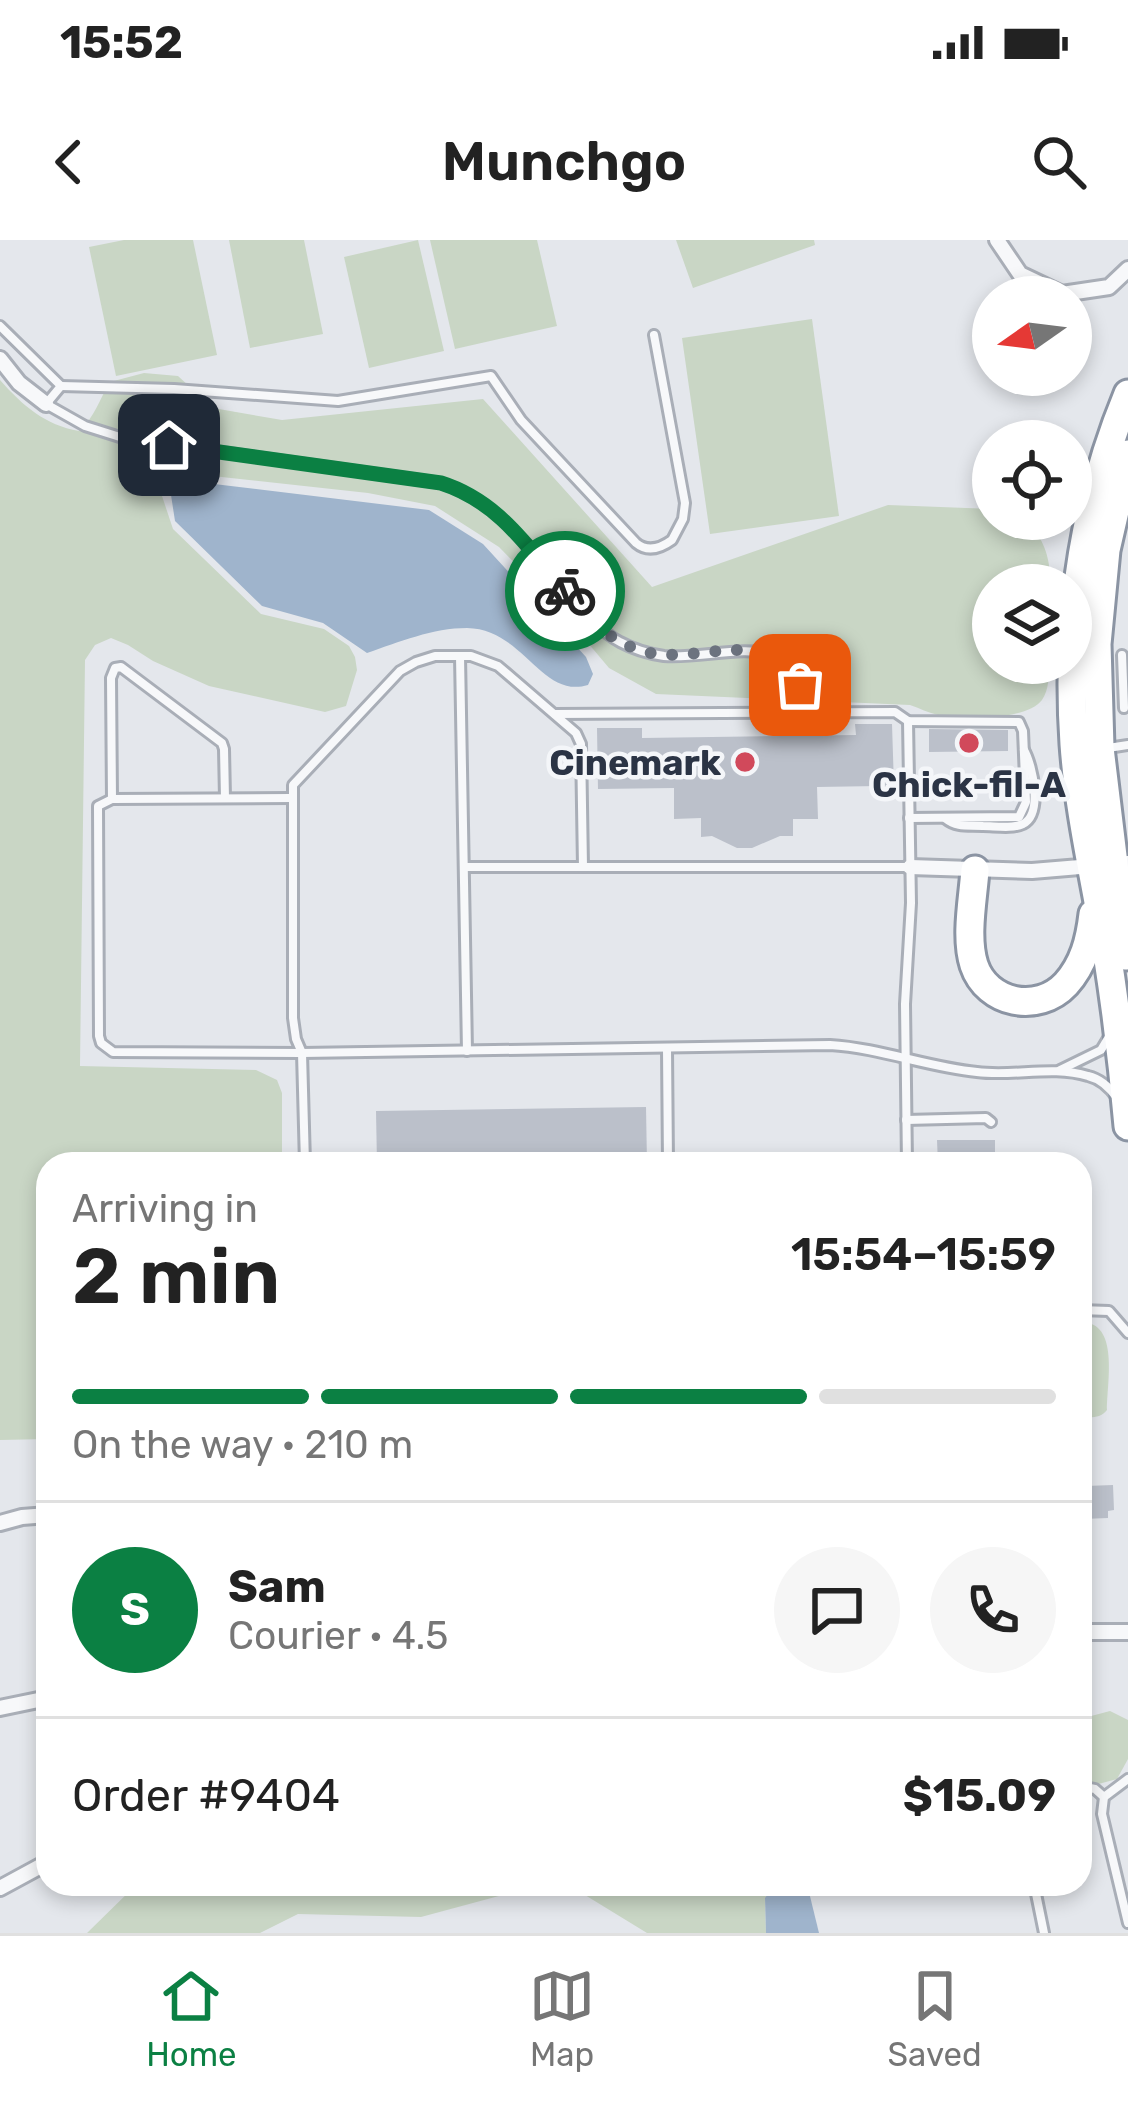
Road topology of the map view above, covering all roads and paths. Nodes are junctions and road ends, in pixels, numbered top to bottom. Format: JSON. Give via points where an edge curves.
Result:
{"nodes":[{"id":1,"x":997,"y":240,"type":"edge"},
{"id":2,"x":1128,"y":269,"type":"edge"},
{"id":3,"x":0,"y":326,"type":"edge"},
{"id":4,"x":654,"y":335,"type":"dead end"},
{"id":5,"x":0,"y":359,"type":"edge"},
{"id":6,"x":61,"y":386,"type":"junction"},
{"id":7,"x":1128,"y":394,"type":"edge"},
{"id":8,"x":46,"y":404,"type":"junction"},
{"id":9,"x":1128,"y":454,"type":"edge"},
{"id":10,"x":1116,"y":655,"type":"edge"},
{"id":11,"x":460,"y":656,"type":"junction"},
{"id":12,"x":1117,"y":708,"type":"edge"},
{"id":13,"x":804,"y":711,"type":"junction"},
{"id":14,"x":554,"y":714,"type":"junction"},
{"id":15,"x":908,"y":721,"type":"junction"},
{"id":16,"x":1114,"y":747,"type":"edge"},
{"id":17,"x":225,"y":798,"type":"junction"},
{"id":18,"x":291,"y":798,"type":"junction"},
{"id":19,"x":112,"y":799,"type":"junction"},
{"id":20,"x":909,"y":818,"type":"junction"},
{"id":21,"x":464,"y":866,"type":"junction"},
{"id":22,"x":583,"y":867,"type":"junction"},
{"id":23,"x":910,"y":867,"type":"junction"},
{"id":24,"x":975,"y":870,"type":"junction"},
{"id":25,"x":1107,"y":872,"type":"edge"},
{"id":26,"x":1128,"y":978,"type":"edge"},
{"id":27,"x":1115,"y":1020,"type":"junction"},
{"id":28,"x":667,"y":1048,"type":"junction"},
{"id":29,"x":467,"y":1051,"type":"junction"},
{"id":30,"x":302,"y":1053,"type":"junction"},
{"id":31,"x":906,"y":1057,"type":"junction"},
{"id":32,"x":1058,"y":1070,"type":"junction"},
{"id":33,"x":1127,"y":1114,"type":"edge"},
{"id":34,"x":906,"y":1120,"type":"junction"},
{"id":35,"x":991,"y":1123,"type":"dead end"},
{"id":36,"x":1128,"y":1126,"type":"edge"},
{"id":37,"x":304,"y":1152,"type":"edge"},
{"id":38,"x":668,"y":1152,"type":"edge"},
{"id":39,"x":907,"y":1152,"type":"edge"},
{"id":40,"x":1092,"y":1310,"type":"edge"},
{"id":41,"x":1128,"y":1333,"type":"edge"},
{"id":42,"x":36,"y":1515,"type":"edge"},
{"id":43,"x":0,"y":1523,"type":"edge"},
{"id":44,"x":1092,"y":1632,"type":"edge"},
{"id":45,"x":1128,"y":1633,"type":"edge"},
{"id":46,"x":36,"y":1700,"type":"edge"},
{"id":47,"x":0,"y":1708,"type":"edge"},
{"id":48,"x":1128,"y":1779,"type":"edge"},
{"id":49,"x":1092,"y":1788,"type":"edge"},
{"id":50,"x":1104,"y":1798,"type":"junction"},
{"id":51,"x":36,"y":1868,"type":"edge"},
{"id":52,"x":0,"y":1888,"type":"edge"},
{"id":53,"x":1036,"y":1896,"type":"edge"},
{"id":54,"x":1128,"y":1923,"type":"edge"},
{"id":55,"x":1044,"y":1933,"type":"edge"}],
"edges":[{"from":1,"to":2,"type":"street","via":[[1020,274],[1062,293],[1109,287]]},
{"from":3,"to":6,"type":"lane"},
{"from":4,"to":6,"type":"lane","via":[[685,512],[672,540],[652,549],[636,544],[521,421],[490,376],[338,401]]},
{"from":5,"to":8,"type":"street"},
{"from":6,"to":8,"type":"lane"},
{"from":7,"to":25,"type":"highway","via":[[1090,506],[1072,643],[1074,749]]},
{"from":8,"to":13,"type":"lane","via":[[123,438],[463,490],[508,523],[618,641],[663,656],[776,656],[795,673]]},
{"from":9,"to":10,"type":"highway","via":[[1100,596]]},
{"from":10,"to":12,"type":"highway"},
{"from":11,"to":14,"type":"lane","via":[[498,666]]},
{"from":11,"to":18,"type":"lane","via":[[426,658],[400,671],[296,778]]},
{"from":11,"to":21,"type":"lane"},
{"from":12,"to":16,"type":"highway"},
{"from":13,"to":14,"type":"lane"},
{"from":13,"to":15,"type":"lane","via":[[895,712]]},
{"from":14,"to":22,"type":"lane","via":[[581,744]]},
{"from":15,"to":20,"type":"lane"},
{"from":15,"to":20,"type":"lane","via":[[1016,721],[1026,802],[1019,817]]},
{"from":16,"to":25,"type":"highway"},
{"from":17,"to":18,"type":"lane"},
{"from":17,"to":19,"type":"lane"},
{"from":17,"to":19,"type":"lane","via":[[222,743],[121,667],[111,678]]},
{"from":18,"to":30,"type":"lane","via":[[293,1018]]},
{"from":19,"to":30,"type":"lane","via":[[97,814],[101,1043],[112,1052]]},
{"from":20,"to":23,"type":"lane"},
{"from":21,"to":22,"type":"lane"},
{"from":21,"to":29,"type":"lane"},
{"from":22,"to":23,"type":"lane"},
{"from":23,"to":24,"type":"street"},
{"from":23,"to":31,"type":"lane"},
{"from":24,"to":25,"type":"street"},
{"from":24,"to":25,"type":"highway","via":[[973,960],[983,982],[1018,1002],[1045,999],[1069,982]]},
{"from":25,"to":26,"type":"highway"},
{"from":25,"to":27,"type":"highway"},
{"from":27,"to":32,"type":"lane","via":[[1101,1049]]},
{"from":27,"to":33,"type":"highway"},
{"from":28,"to":29,"type":"lane"},
{"from":28,"to":31,"type":"lane","via":[[830,1045]]},
{"from":28,"to":38,"type":"lane"},
{"from":29,"to":30,"type":"lane"},
{"from":30,"to":37,"type":"lane"},
{"from":31,"to":32,"type":"lane","via":[[974,1072]]},
{"from":31,"to":34,"type":"lane"},
{"from":32,"to":33,"type":"lane","via":[[1092,1076]]},
{"from":33,"to":36,"type":"highway"},
{"from":34,"to":35,"type":"lane"},
{"from":34,"to":39,"type":"lane"},
{"from":40,"to":41,"type":"lane","via":[[1109,1311]]},
{"from":42,"to":43,"type":"street"},
{"from":44,"to":45,"type":"street"},
{"from":46,"to":47,"type":"street"},
{"from":48,"to":50,"type":"lane"},
{"from":49,"to":50,"type":"lane"},
{"from":50,"to":54,"type":"lane"},
{"from":51,"to":52,"type":"street"},
{"from":53,"to":55,"type":"lane"}]}
